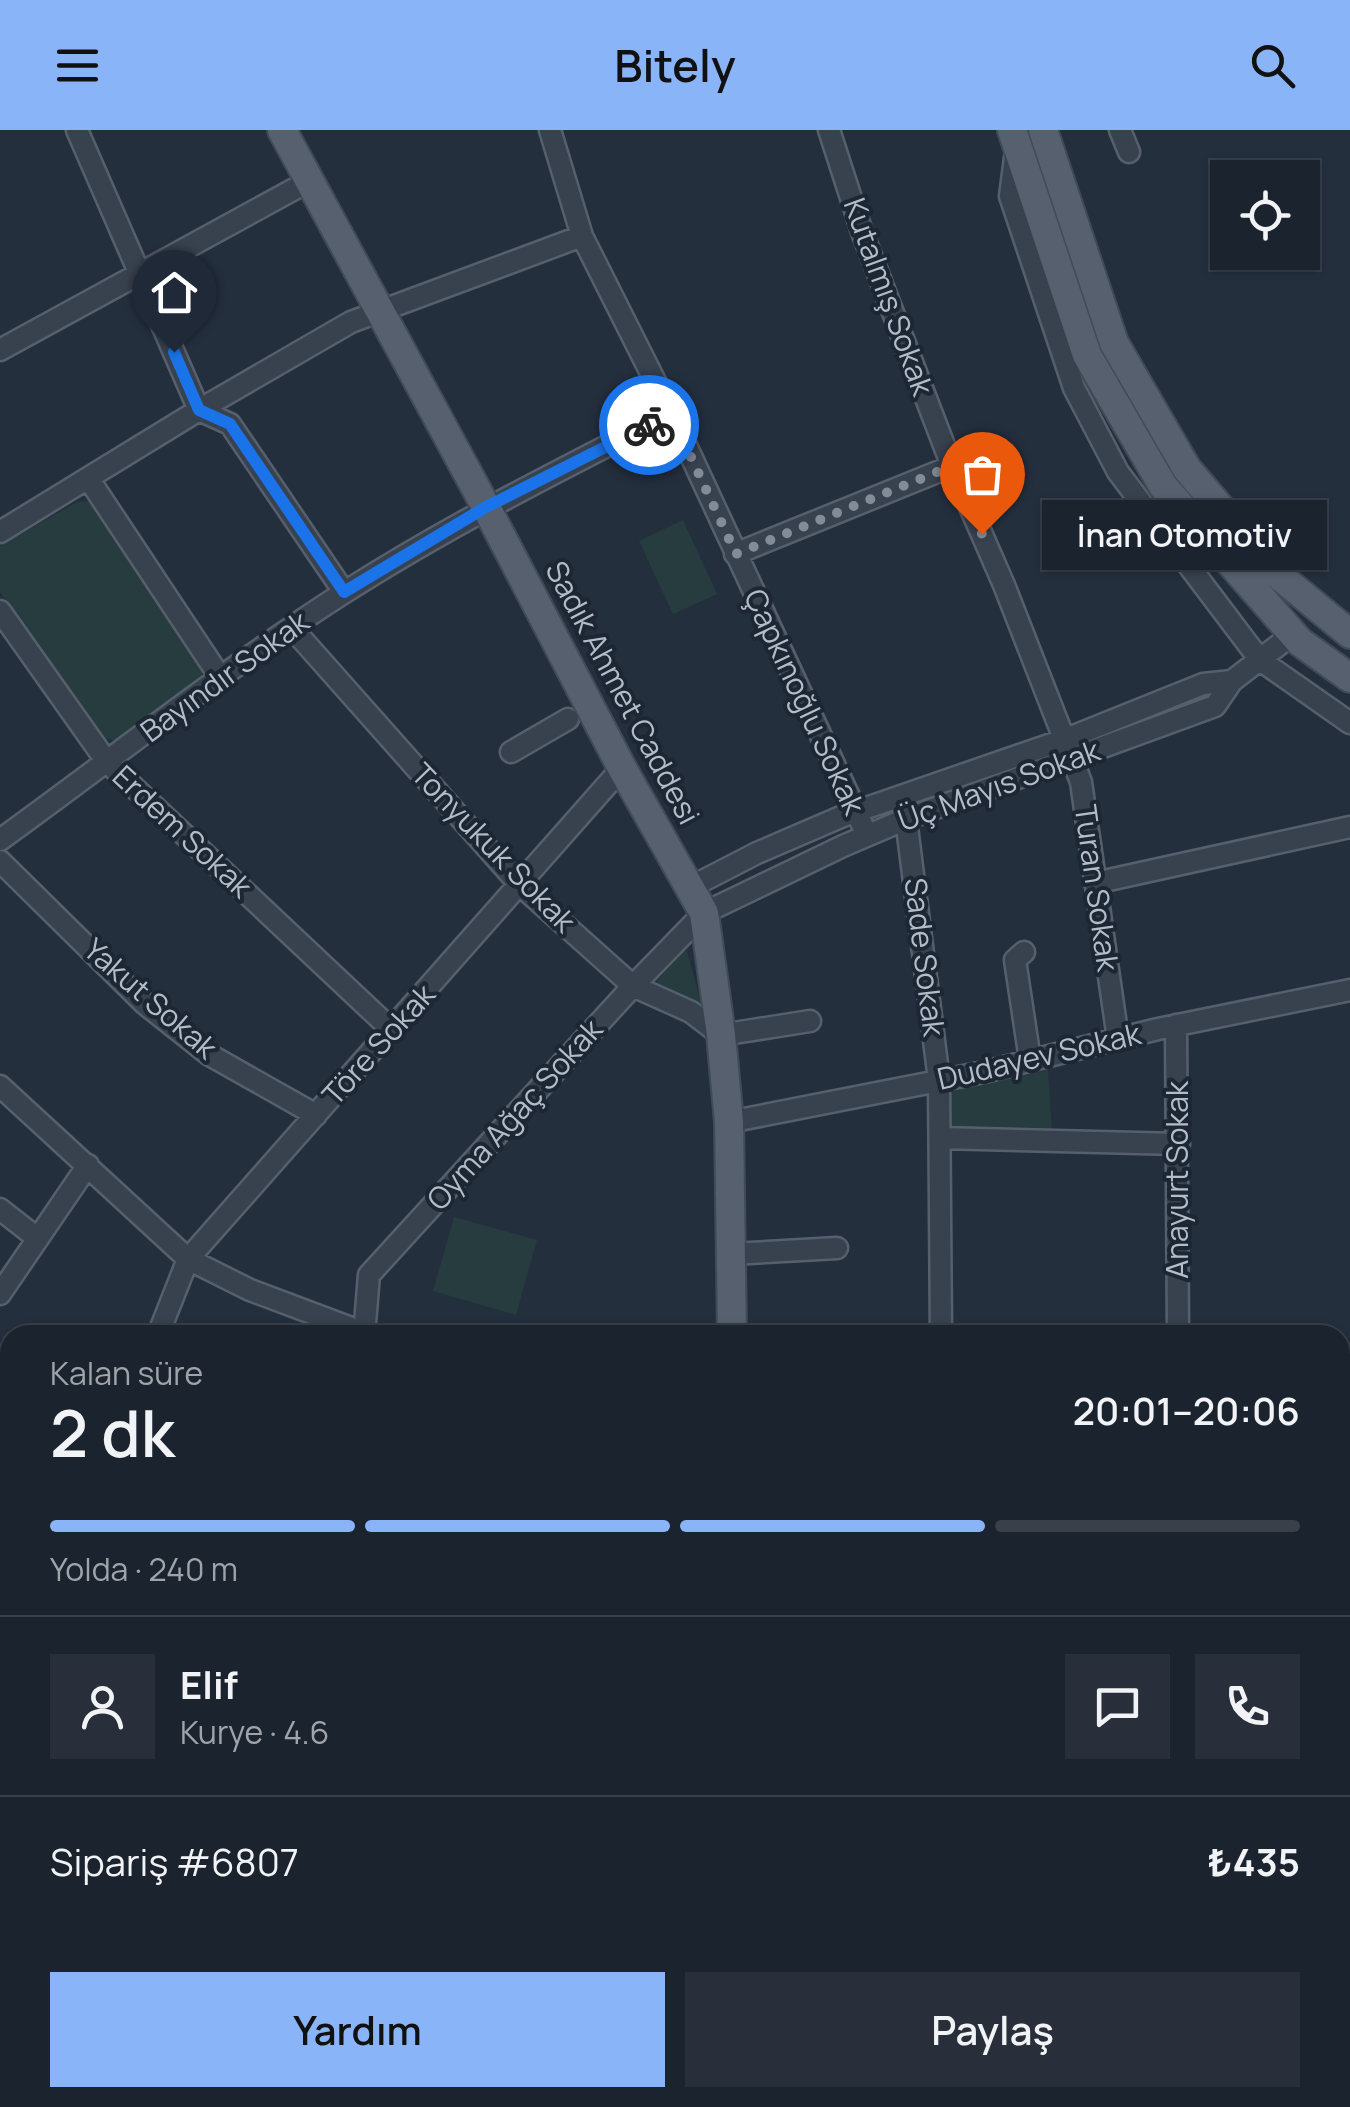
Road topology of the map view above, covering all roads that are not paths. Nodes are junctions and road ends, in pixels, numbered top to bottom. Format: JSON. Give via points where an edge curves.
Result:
{"nodes":[{"id":1,"x":78,"y":130,"type":"edge"},
{"id":2,"x":282,"y":130,"type":"edge"},
{"id":3,"x":550,"y":130,"type":"edge"},
{"id":4,"x":830,"y":130,"type":"edge"},
{"id":5,"x":1043,"y":130,"type":"edge"},
{"id":6,"x":1120,"y":130,"type":"edge"},
{"id":7,"x":1014,"y":136,"type":"edge"},
{"id":8,"x":1128,"y":152,"type":"dead end"},
{"id":9,"x":309,"y":181,"type":"junction"},
{"id":10,"x":582,"y":236,"type":"junction"},
{"id":11,"x":139,"y":271,"type":"junction"},
{"id":12,"x":378,"y":312,"type":"junction"},
{"id":13,"x":0,"y":350,"type":"edge"},
{"id":14,"x":199,"y":410,"type":"junction"},
{"id":15,"x":671,"y":414,"type":"junction"},
{"id":16,"x":952,"y":466,"type":"junction"},
{"id":17,"x":88,"y":478,"type":"junction"},
{"id":18,"x":486,"y":507,"type":"junction"},
{"id":19,"x":0,"y":532,"type":"edge"},
{"id":20,"x":736,"y":554,"type":"junction"},
{"id":21,"x":344,"y":592,"type":"junction"},
{"id":22,"x":0,"y":610,"type":"edge"},
{"id":23,"x":292,"y":628,"type":"junction"},
{"id":24,"x":1293,"y":634,"type":"junction"},
{"id":25,"x":1350,"y":634,"type":"edge"},
{"id":26,"x":1260,"y":660,"type":"junction"},
{"id":27,"x":220,"y":677,"type":"junction"},
{"id":28,"x":1350,"y":678,"type":"edge"},
{"id":29,"x":577,"y":714,"type":"junction"},
{"id":30,"x":1350,"y":723,"type":"edge"},
{"id":31,"x":1070,"y":748,"type":"junction"},
{"id":32,"x":511,"y":752,"type":"dead end"},
{"id":33,"x":107,"y":762,"type":"junction"},
{"id":34,"x":622,"y":768,"type":"junction"},
{"id":35,"x":854,"y":812,"type":"junction"},
{"id":36,"x":906,"y":820,"type":"junction"},
{"id":37,"x":1350,"y":828,"type":"edge"},
{"id":38,"x":867,"y":836,"type":"junction"},
{"id":39,"x":0,"y":840,"type":"edge"},
{"id":40,"x":0,"y":861,"type":"edge"},
{"id":41,"x":1095,"y":882,"type":"junction"},
{"id":42,"x":520,"y":885,"type":"junction"},
{"id":43,"x":691,"y":887,"type":"junction"},
{"id":44,"x":704,"y":913,"type":"junction"},
{"id":45,"x":1024,"y":952,"type":"dead end"},
{"id":46,"x":633,"y":986,"type":"junction"},
{"id":47,"x":1350,"y":990,"type":"edge"},
{"id":48,"x":810,"y":1020,"type":"dead end"},
{"id":49,"x":1176,"y":1026,"type":"junction"},
{"id":50,"x":392,"y":1030,"type":"junction"},
{"id":51,"x":721,"y":1035,"type":"junction"},
{"id":52,"x":1118,"y":1039,"type":"junction"},
{"id":53,"x":1030,"y":1060,"type":"junction"},
{"id":54,"x":939,"y":1080,"type":"junction"},
{"id":55,"x":0,"y":1086,"type":"edge"},
{"id":56,"x":316,"y":1116,"type":"junction"},
{"id":57,"x":729,"y":1122,"type":"junction"},
{"id":58,"x":940,"y":1138,"type":"junction"},
{"id":59,"x":1179,"y":1144,"type":"junction"},
{"id":60,"x":88,"y":1165,"type":"junction"},
{"id":61,"x":0,"y":1209,"type":"edge"},
{"id":62,"x":37,"y":1238,"type":"junction"},
{"id":63,"x":837,"y":1248,"type":"dead end"},
{"id":64,"x":732,"y":1254,"type":"junction"},
{"id":65,"x":188,"y":1258,"type":"junction"},
{"id":66,"x":0,"y":1294,"type":"edge"},
{"id":67,"x":162,"y":1325,"type":"edge"},
{"id":68,"x":340,"y":1325,"type":"edge"},
{"id":69,"x":366,"y":1325,"type":"edge"},
{"id":70,"x":732,"y":1325,"type":"edge"},
{"id":71,"x":941,"y":1325,"type":"edge"},
{"id":72,"x":1178,"y":1325,"type":"edge"}],
"edges":[{"from":1,"to":11,"type":"street"},
{"from":2,"to":9,"type":"main road","name":"Sadık Ahmet Caddesi"},
{"from":3,"to":10,"type":"street","name":"Çapkınoğlu Sokak"},
{"from":4,"to":16,"type":"street","name":"Kutalmış Sokak"},
{"from":5,"to":25,"type":"main road","via":[[1114,343],[1187,469],[1277,574]]},
{"from":6,"to":8,"type":"street"},
{"from":7,"to":24,"type":"main road","via":[[1087,355],[1163,486]]},
{"from":7,"to":26,"type":"street","via":[[1010,196],[1074,388],[1118,472]]},
{"from":9,"to":11,"type":"street"},
{"from":9,"to":12,"type":"main road","name":"Sadık Ahmet Caddesi"},
{"from":10,"to":12,"type":"street"},
{"from":10,"to":15,"type":"street","name":"Çapkınoğlu Sokak"},
{"from":11,"to":13,"type":"street"},
{"from":11,"to":14,"type":"street"},
{"from":12,"to":14,"type":"street"},
{"from":12,"to":18,"type":"main road","name":"Sadık Ahmet Caddesi"},
{"from":14,"to":17,"type":"street"},
{"from":14,"to":21,"type":"street","via":[[230,424]]},
{"from":15,"to":18,"type":"street","name":"Bayındır Sokak"},
{"from":15,"to":20,"type":"street","name":"Çapkınoğlu Sokak"},
{"from":16,"to":20,"type":"street"},
{"from":16,"to":31,"type":"street","name":"Kutalmış Sokak"},
{"from":17,"to":19,"type":"street"},
{"from":17,"to":27,"type":"street"},
{"from":18,"to":21,"type":"street","name":"Bayındır Sokak"},
{"from":18,"to":29,"type":"main road","name":"Sadık Ahmet Caddesi"},
{"from":20,"to":35,"type":"street","name":"Çapkınoğlu Sokak"},
{"from":21,"to":23,"type":"street","name":"Bayındır Sokak"},
{"from":22,"to":33,"type":"street","name":"Erdem Sokak"},
{"from":23,"to":27,"type":"street","name":"Bayındır Sokak"},
{"from":23,"to":42,"type":"street","name":"Tonyukuk Sokak"},
{"from":24,"to":26,"type":"street","name":"Üç Mayıs Sokak"},
{"from":24,"to":28,"type":"main road"},
{"from":26,"to":30,"type":"street"},
{"from":26,"to":31,"type":"street","name":"Üç Mayıs Sokak","via":[[1232,680],[1215,706]]},
{"from":27,"to":33,"type":"street","name":"Bayındır Sokak"},
{"from":29,"to":32,"type":"street"},
{"from":29,"to":34,"type":"main road","name":"Sadık Ahmet Caddesi"},
{"from":31,"to":35,"type":"street","name":"Üç Mayıs Sokak"},
{"from":31,"to":36,"type":"street","name":"Üç Mayıs Sokak"},
{"from":31,"to":41,"type":"street","name":"Turan Sokak"},
{"from":33,"to":39,"type":"street","name":"Bayındır Sokak"},
{"from":33,"to":50,"type":"street","name":"Erdem Sokak"},
{"from":34,"to":42,"type":"street","name":"Töre Sokak"},
{"from":34,"to":43,"type":"main road","name":"Sadık Ahmet Caddesi"},
{"from":35,"to":38,"type":"street","name":"Çapkınoğlu Sokak"},
{"from":35,"to":43,"type":"street","name":"Üç Mayıs Sokak"},
{"from":36,"to":38,"type":"street","name":"Üç Mayıs Sokak"},
{"from":36,"to":54,"type":"street","name":"Sade Sokak"},
{"from":37,"to":41,"type":"street"},
{"from":38,"to":44,"type":"street","name":"Üç Mayıs Sokak"},
{"from":40,"to":56,"type":"street","name":"Yakut Sokak","via":[[146,1004],[208,1054]]},
{"from":41,"to":52,"type":"street","name":"Turan Sokak"},
{"from":42,"to":46,"type":"street","name":"Tonyukuk Sokak"},
{"from":42,"to":50,"type":"street","name":"Töre Sokak"},
{"from":43,"to":44,"type":"main road","name":"Sadık Ahmet Caddesi"},
{"from":44,"to":46,"type":"street","name":"Oyma Ağaç Sokak"},
{"from":44,"to":51,"type":"main road","name":"Sadık Ahmet Caddesi"},
{"from":45,"to":53,"type":"street","via":[[1015,960]]},
{"from":46,"to":51,"type":"street","name":"Tonyukuk Sokak","via":[[691,1012]]},
{"from":46,"to":69,"type":"street","name":"Oyma Ağaç Sokak","via":[[369,1274]]},
{"from":47,"to":49,"type":"street","name":"Dudayev Sokak"},
{"from":48,"to":51,"type":"street"},
{"from":49,"to":52,"type":"street","name":"Dudayev Sokak"},
{"from":49,"to":59,"type":"street","name":"Anayurt Sokak"},
{"from":50,"to":56,"type":"street","name":"Töre Sokak"},
{"from":51,"to":57,"type":"main road","name":"Sadık Ahmet Caddesi"},
{"from":52,"to":53,"type":"street","name":"Dudayev Sokak"},
{"from":53,"to":54,"type":"street","name":"Dudayev Sokak"},
{"from":54,"to":57,"type":"street","name":"Dudayev Sokak"},
{"from":54,"to":58,"type":"street","name":"Sade Sokak"},
{"from":55,"to":60,"type":"street"},
{"from":56,"to":65,"type":"street","name":"Töre Sokak"},
{"from":57,"to":64,"type":"main road","name":"Sadık Ahmet Caddesi"},
{"from":58,"to":59,"type":"street"},
{"from":58,"to":71,"type":"street","name":"Sade Sokak"},
{"from":59,"to":72,"type":"street","name":"Anayurt Sokak"},
{"from":60,"to":62,"type":"street"},
{"from":60,"to":65,"type":"street"},
{"from":61,"to":62,"type":"street"},
{"from":62,"to":66,"type":"street"},
{"from":63,"to":64,"type":"street"},
{"from":64,"to":70,"type":"main road","name":"Sadık Ahmet Caddesi"},
{"from":65,"to":67,"type":"street","name":"Töre Sokak"},
{"from":65,"to":68,"type":"street"}]}
